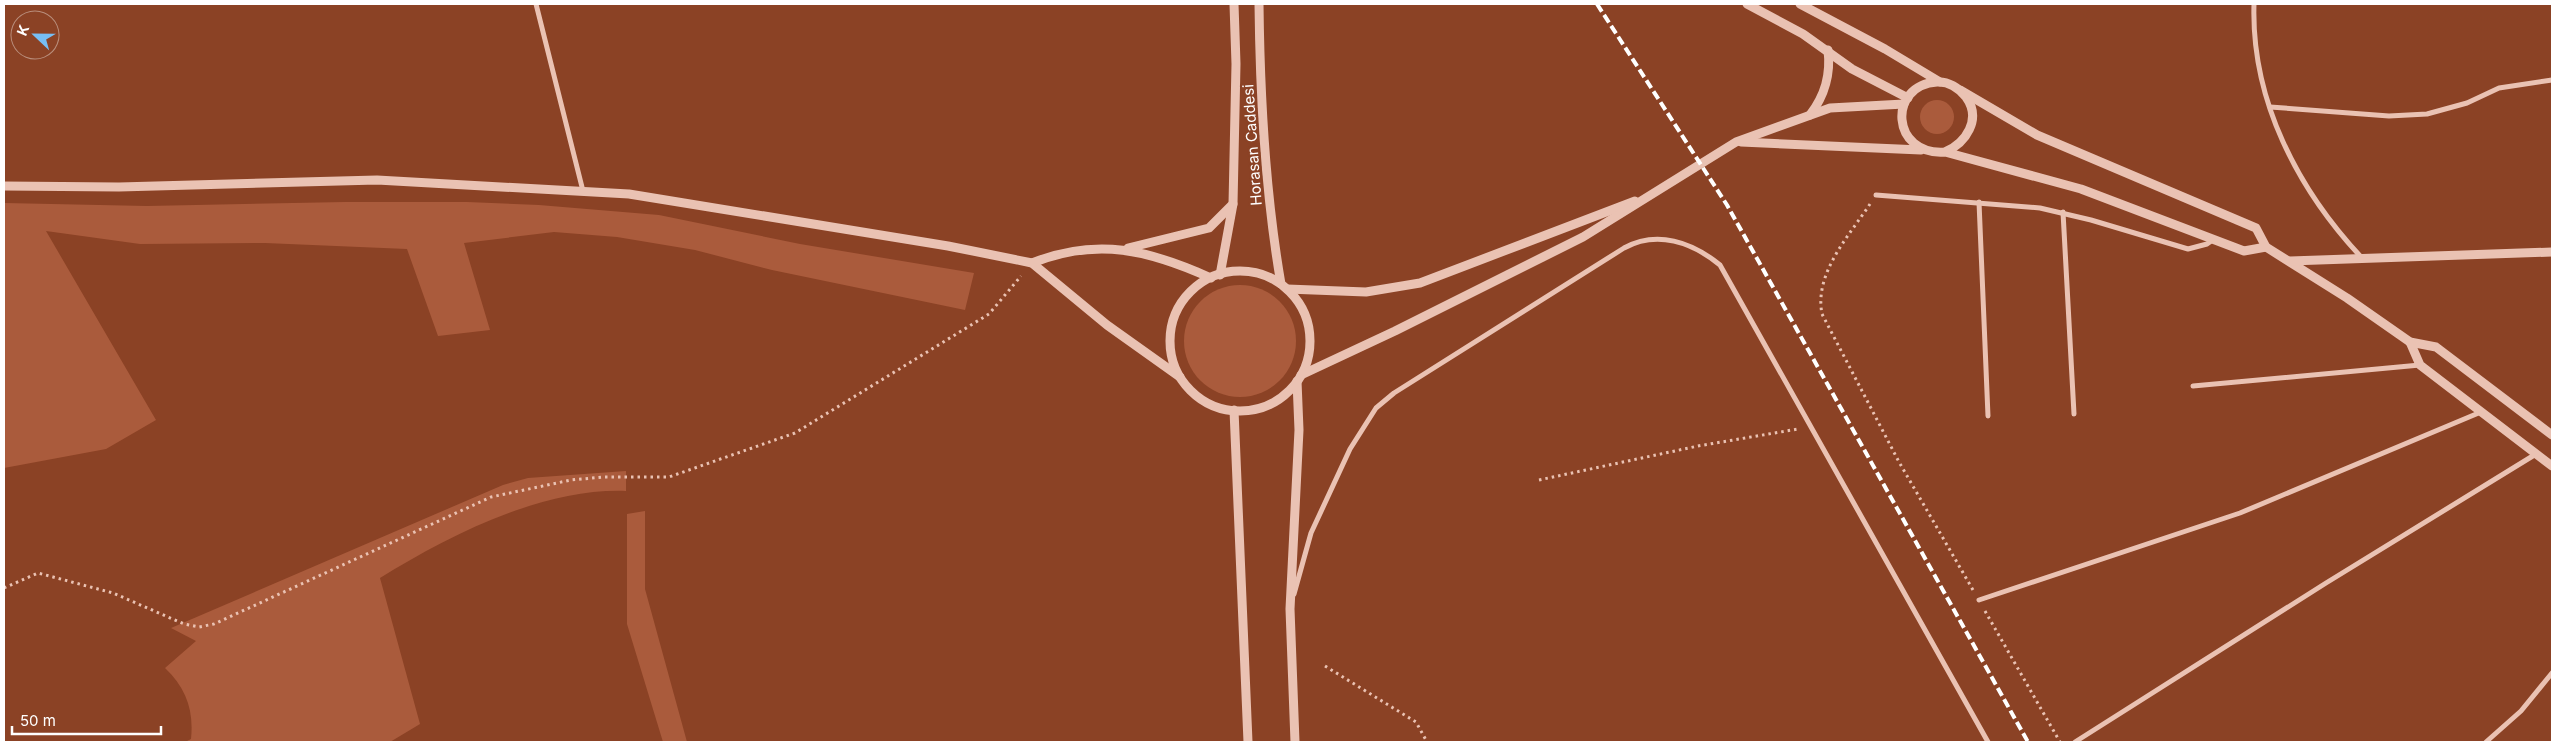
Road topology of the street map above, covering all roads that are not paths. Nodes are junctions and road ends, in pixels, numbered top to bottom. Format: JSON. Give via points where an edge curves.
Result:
{"nodes":[{"id":1,"x":536,"y":4,"type":"edge"},
{"id":2,"x":1234,"y":4,"type":"edge"},
{"id":3,"x":1259,"y":4,"type":"edge"},
{"id":4,"x":1747,"y":4,"type":"edge"},
{"id":5,"x":1800,"y":4,"type":"edge"},
{"id":6,"x":2254,"y":4,"type":"edge"},
{"id":7,"x":1828,"y":50,"type":"junction"},
{"id":8,"x":2552,"y":80,"type":"edge"},
{"id":9,"x":1940,"y":82,"type":"junction"},
{"id":10,"x":1960,"y":90,"type":"junction"},
{"id":11,"x":1906,"y":101,"type":"junction"},
{"id":12,"x":2270,"y":107,"type":"junction"},
{"id":13,"x":1810,"y":115,"type":"junction"},
{"id":14,"x":1736,"y":142,"type":"junction"},
{"id":15,"x":1923,"y":150,"type":"junction"},
{"id":16,"x":1945,"y":152,"type":"junction"},
{"id":17,"x":4,"y":186,"type":"edge"},
{"id":18,"x":583,"y":191,"type":"junction"},
{"id":19,"x":1652,"y":195,"type":"junction"},
{"id":20,"x":1876,"y":195,"type":"road end"},
{"id":21,"x":1979,"y":202,"type":"junction"},
{"id":22,"x":1233,"y":204,"type":"junction"},
{"id":23,"x":2062,"y":212,"type":"junction"},
{"id":24,"x":2214,"y":239,"type":"junction"},
{"id":25,"x":2266,"y":247,"type":"junction"},
{"id":26,"x":1124,"y":249,"type":"junction"},
{"id":27,"x":2552,"y":252,"type":"edge"},
{"id":28,"x":2362,"y":258,"type":"junction"},
{"id":29,"x":2290,"y":261,"type":"junction"},
{"id":30,"x":1032,"y":263,"type":"junction"},
{"id":31,"x":1215,"y":276,"type":"junction"},
{"id":32,"x":1283,"y":286,"type":"junction"},
{"id":33,"x":2410,"y":342,"type":"junction"},
{"id":34,"x":2420,"y":366,"type":"junction"},
{"id":35,"x":1180,"y":377,"type":"junction"},
{"id":36,"x":1299,"y":378,"type":"junction"},
{"id":37,"x":2193,"y":386,"type":"dead end"},
{"id":38,"x":1234,"y":410,"type":"junction"},
{"id":39,"x":2481,"y":412,"type":"junction"},
{"id":40,"x":2074,"y":414,"type":"dead end"},
{"id":41,"x":1988,"y":416,"type":"dead end"},
{"id":42,"x":2552,"y":435,"type":"edge"},
{"id":43,"x":2536,"y":453,"type":"junction"},
{"id":44,"x":2552,"y":466,"type":"edge"},
{"id":45,"x":1979,"y":600,"type":"road end"},
{"id":46,"x":1290,"y":609,"type":"junction"},
{"id":47,"x":2552,"y":673,"type":"edge"},
{"id":48,"x":1248,"y":742,"type":"edge"},
{"id":49,"x":1295,"y":742,"type":"edge"},
{"id":50,"x":1988,"y":742,"type":"edge"},
{"id":51,"x":2075,"y":742,"type":"edge"},
{"id":52,"x":2486,"y":742,"type":"edge"}],
"edges":[{"from":1,"to":18,"type":"street"},
{"from":2,"to":22,"type":"street","name":"Horasan Caddesi"},
{"from":3,"to":32,"type":"street","name":"Horasan Caddesi","via":[[1272,229]]},
{"from":4,"to":7,"type":"street"},
{"from":5,"to":9,"type":"street","via":[[1886,49]]},
{"from":6,"to":12,"type":"street","via":[[2260,62]]},
{"from":7,"to":11,"type":"street"},
{"from":7,"to":13,"type":"street","via":[[1827,83]]},
{"from":8,"to":12,"type":"street","via":[[2500,88],[2467,103],[2427,114],[2389,116]]},
{"from":9,"to":10,"type":"street"},
{"from":9,"to":11,"type":"street","via":[[1919,87]]},
{"from":10,"to":16,"type":"street","via":[[1968,99],[1972,120],[1964,140]]},
{"from":10,"to":25,"type":"street","via":[[2037,135],[2256,228]]},
{"from":11,"to":13,"type":"street","via":[[1830,108]]},
{"from":11,"to":15,"type":"street","via":[[1902,114],[1904,131]]},
{"from":12,"to":28,"type":"street","via":[[2282,140],[2308,191]]},
{"from":13,"to":14,"type":"street"},
{"from":14,"to":15,"type":"street"},
{"from":14,"to":19,"type":"street"},
{"from":15,"to":16,"type":"street"},
{"from":16,"to":24,"type":"street","via":[[2081,188]]},
{"from":17,"to":18,"type":"street","via":[[119,187],[377,180]]},
{"from":18,"to":30,"type":"street","via":[[629,194],[948,246]]},
{"from":19,"to":32,"type":"street","via":[[1420,282],[1366,292]]},
{"from":19,"to":36,"type":"street","via":[[1551,254]]},
{"from":20,"to":21,"type":"street"},
{"from":21,"to":23,"type":"street"},
{"from":21,"to":41,"type":"street"},
{"from":22,"to":26,"type":"street","via":[[1209,228]]},
{"from":22,"to":31,"type":"street","name":"Horasan Caddesi"},
{"from":23,"to":24,"type":"street","via":[[2188,249]]},
{"from":23,"to":40,"type":"street"},
{"from":24,"to":25,"type":"street","via":[[2244,251]]},
{"from":25,"to":29,"type":"street"},
{"from":26,"to":30,"type":"street","via":[[1086,248]]},
{"from":26,"to":31,"type":"street"},
{"from":27,"to":28,"type":"street"},
{"from":28,"to":29,"type":"street"},
{"from":29,"to":33,"type":"street"},
{"from":30,"to":35,"type":"street","via":[[1107,325]]},
{"from":31,"to":32,"type":"street","via":[[1239,271],[1254,272]]},
{"from":31,"to":35,"type":"street","via":[[1188,295],[1174,321],[1171,350]]},
{"from":32,"to":36,"type":"street","via":[[1300,305],[1310,332],[1307,362]]},
{"from":33,"to":34,"type":"street"},
{"from":33,"to":42,"type":"street","via":[[2436,347]]},
{"from":34,"to":37,"type":"street"},
{"from":34,"to":39,"type":"street"},
{"from":35,"to":38,"type":"street","via":[[1200,398],[1213,406]]},
{"from":36,"to":38,"type":"street","via":[[1270,405]]},
{"from":36,"to":46,"type":"street"},
{"from":38,"to":48,"type":"street"},
{"from":39,"to":43,"type":"street"},
{"from":39,"to":45,"type":"street","via":[[2240,513]]},
{"from":43,"to":44,"type":"street"},
{"from":43,"to":51,"type":"street"},
{"from":46,"to":49,"type":"street"},
{"from":46,"to":50,"type":"street","via":[[1317,518],[1350,449],[1376,408],[1394,393],[1633,243],[1653,239],[1678,242],[1700,251],[1720,265]]},
{"from":47,"to":52,"type":"street","via":[[2521,711]]}]}
